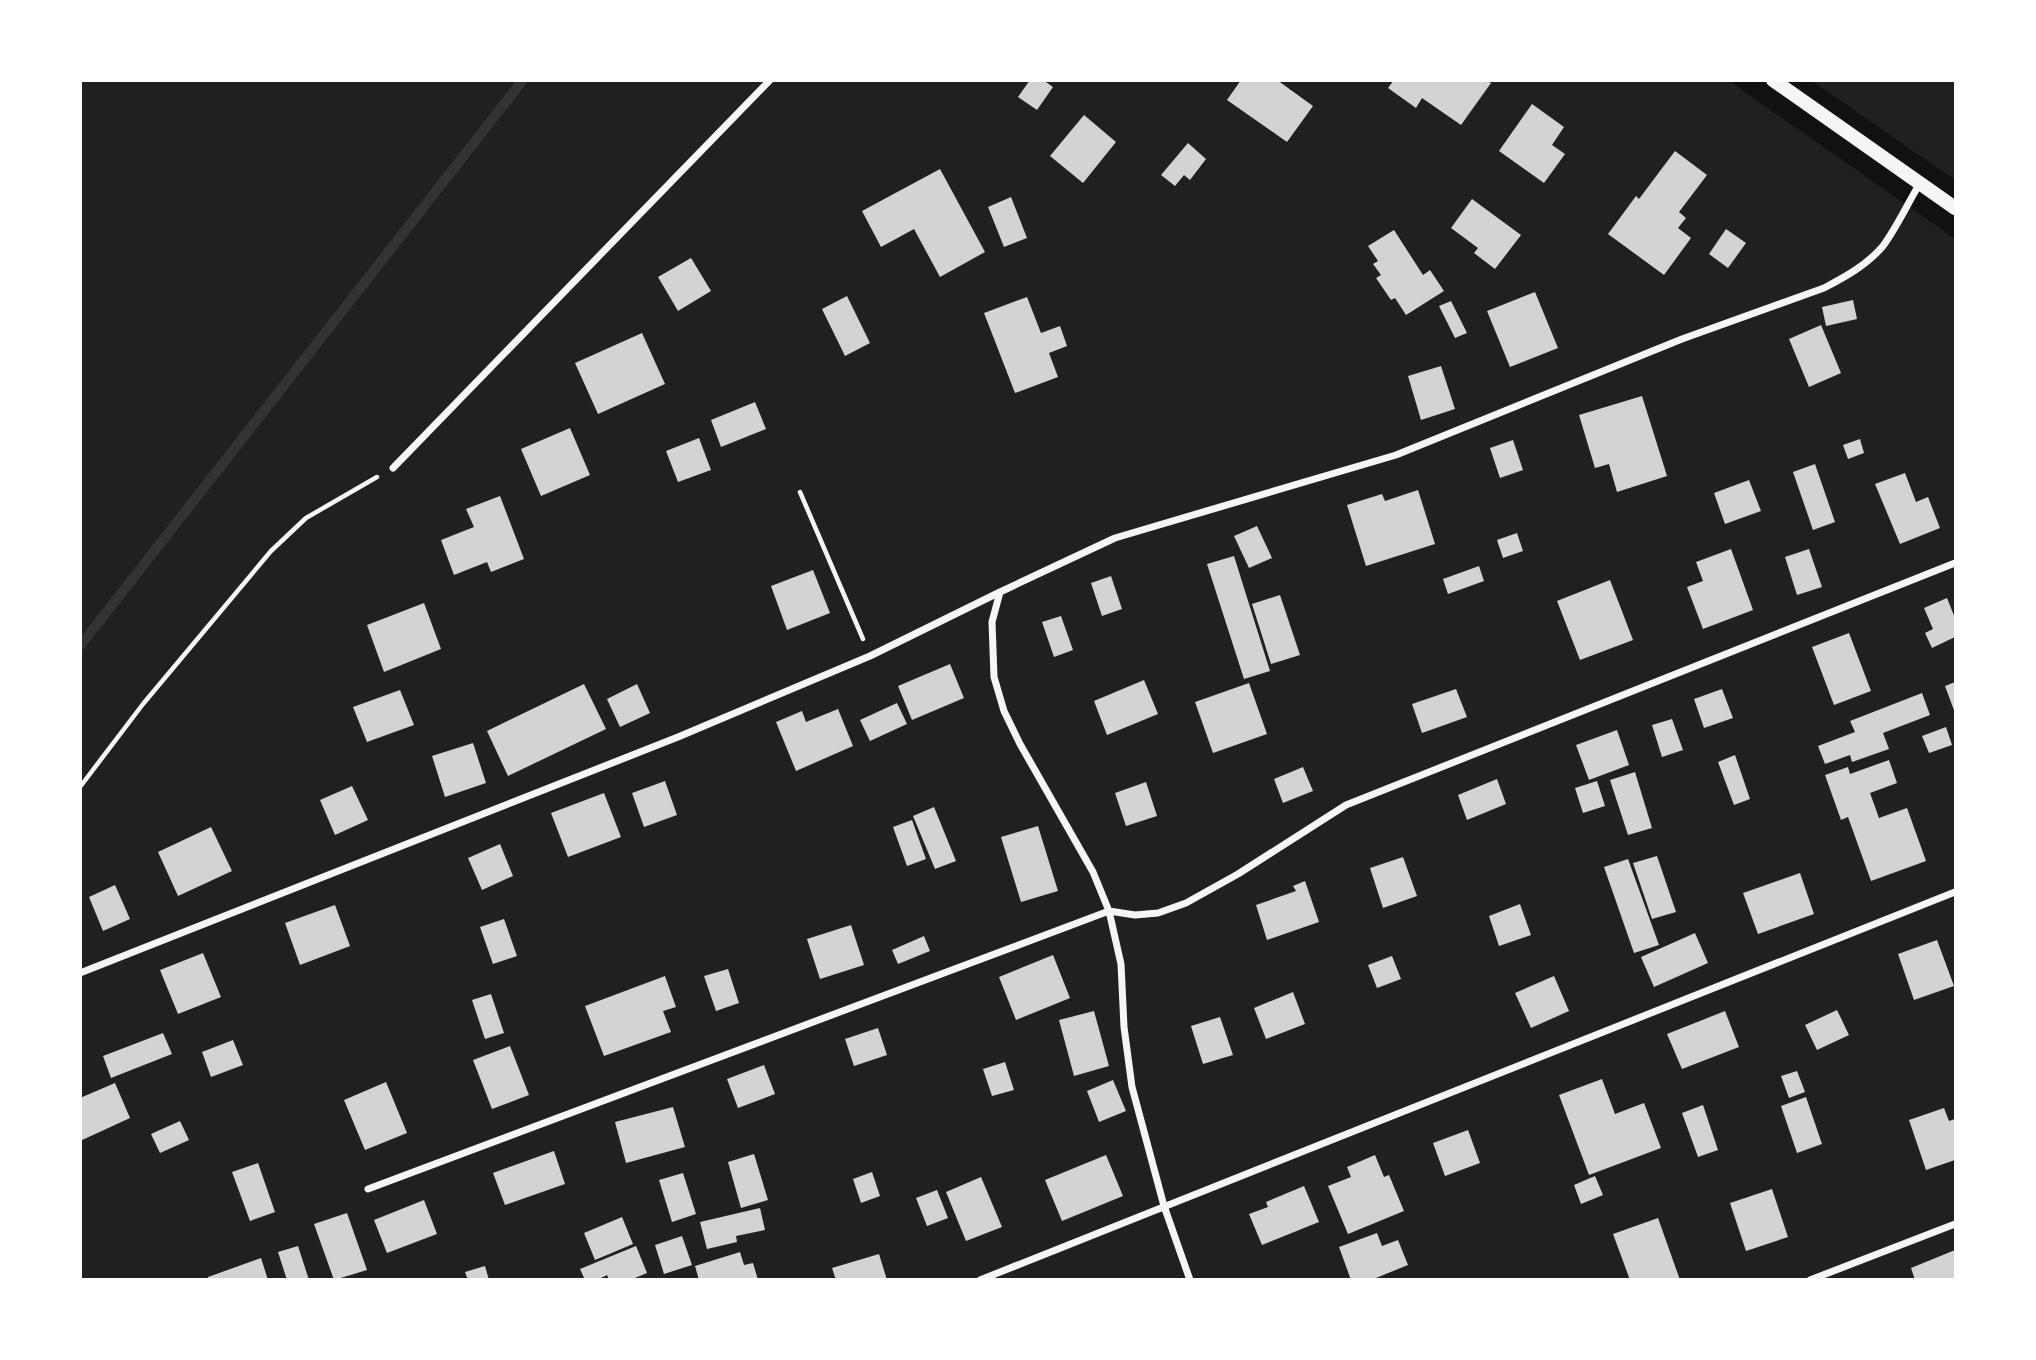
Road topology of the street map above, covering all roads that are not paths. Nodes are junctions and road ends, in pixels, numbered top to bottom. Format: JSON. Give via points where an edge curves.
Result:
{"nodes":[{"id":1,"x":770,"y":80,"type":"edge"},
{"id":2,"x":1773,"y":80,"type":"edge"},
{"id":3,"x":1920,"y":183,"type":"junction"},
{"id":4,"x":1955,"y":208,"type":"edge"},
{"id":5,"x":393,"y":468,"type":"road end"},
{"id":6,"x":1955,"y":564,"type":"edge"},
{"id":7,"x":1000,"y":592,"type":"junction"},
{"id":8,"x":1955,"y":892,"type":"edge"},
{"id":9,"x":1109,"y":911,"type":"junction"},
{"id":10,"x":80,"y":973,"type":"edge"},
{"id":11,"x":368,"y":1189,"type":"dead end"},
{"id":12,"x":1164,"y":1206,"type":"junction"},
{"id":13,"x":1955,"y":1224,"type":"edge"},
{"id":14,"x":980,"y":1279,"type":"edge"},
{"id":15,"x":1190,"y":1279,"type":"edge"},
{"id":16,"x":1810,"y":1279,"type":"edge"}],
"edges":[{"from":1,"to":5,"type":"street"},
{"from":2,"to":3,"type":"main road"},
{"from":3,"to":4,"type":"main road"},
{"from":3,"to":7,"type":"street","via":[[1884,245],[1846,277],[1824,288],[1682,339],[1396,455],[1115,538]]},
{"from":6,"to":9,"type":"street","via":[[1346,805],[1186,903],[1158,913]]},
{"from":7,"to":9,"type":"street","via":[[992,622],[992,651],[1004,710],[1093,872]]},
{"from":7,"to":10,"type":"street","via":[[870,656],[678,737]]},
{"from":8,"to":12,"type":"street"},
{"from":9,"to":11,"type":"street"},
{"from":9,"to":12,"type":"street","via":[[1121,964],[1132,1087]]},
{"from":12,"to":14,"type":"street"},
{"from":12,"to":15,"type":"street"},
{"from":13,"to":16,"type":"street"}]}
